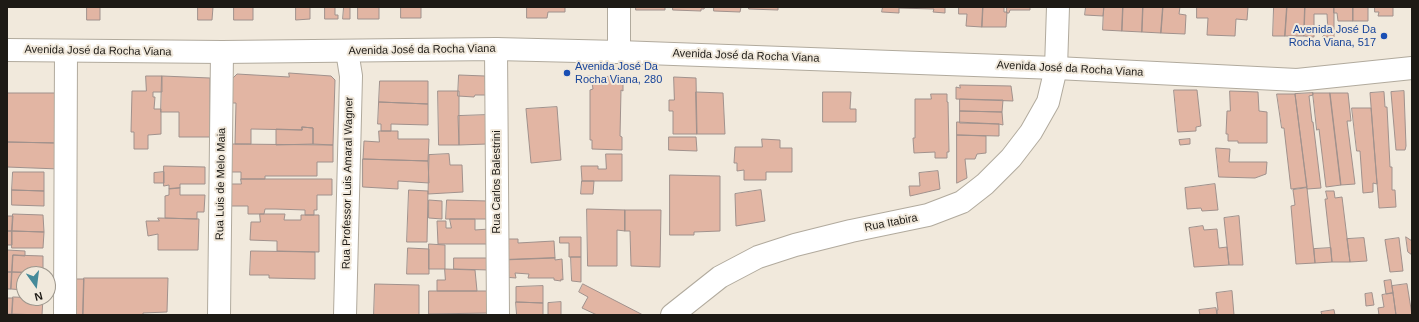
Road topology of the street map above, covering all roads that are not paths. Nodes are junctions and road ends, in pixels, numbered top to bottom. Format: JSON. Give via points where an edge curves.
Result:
{"nodes":[{"id":1,"x":619,"y":7,"type":"edge"},
{"id":2,"x":1058,"y":7,"type":"edge"},
{"id":3,"x":496,"y":49,"type":"junction"},
{"id":4,"x":7,"y":50,"type":"edge"},
{"id":5,"x":66,"y":51,"type":"junction"},
{"id":6,"x":346,"y":51,"type":"junction"},
{"id":7,"x":222,"y":52,"type":"junction"},
{"id":8,"x":619,"y":52,"type":"junction"},
{"id":9,"x":1056,"y":68,"type":"junction"},
{"id":10,"x":1412,"y":68,"type":"edge"},
{"id":11,"x":65,"y":315,"type":"edge"},
{"id":12,"x":219,"y":315,"type":"edge"},
{"id":13,"x":345,"y":315,"type":"edge"},
{"id":14,"x":498,"y":315,"type":"edge"},
{"id":15,"x":672,"y":315,"type":"edge"}],
"edges":[{"from":1,"to":8,"type":"street"},
{"from":2,"to":9,"type":"street","name":"Rua Itabira"},
{"from":3,"to":6,"type":"street","name":"Avenida José da Rocha Viana"},
{"from":3,"to":8,"type":"street","name":"Avenida José da Rocha Viana"},
{"from":3,"to":14,"type":"street","name":"Rua Carlos Balestrini"},
{"from":4,"to":5,"type":"street","name":"Avenida José da Rocha Viana"},
{"from":5,"to":7,"type":"street","name":"Avenida José da Rocha Viana"},
{"from":5,"to":11,"type":"street"},
{"from":6,"to":7,"type":"street","name":"Avenida José da Rocha Viana"},
{"from":6,"to":13,"type":"street","name":"Rua Professor Luis Amaral Wagner","via":[[351,76]]},
{"from":7,"to":12,"type":"street","name":"Rua Luis de Melo Maia"},
{"from":8,"to":9,"type":"street","name":"Avenida José da Rocha Viana"},
{"from":9,"to":10,"type":"street","name":"Avenida José da Rocha Viana","via":[[1297,80]]},
{"from":9,"to":15,"type":"street","name":"Rua Itabira","via":[[1048,102],[1031,132],[1011,158],[962,202],[928,215],[851,231],[758,257],[720,277]]}]}
